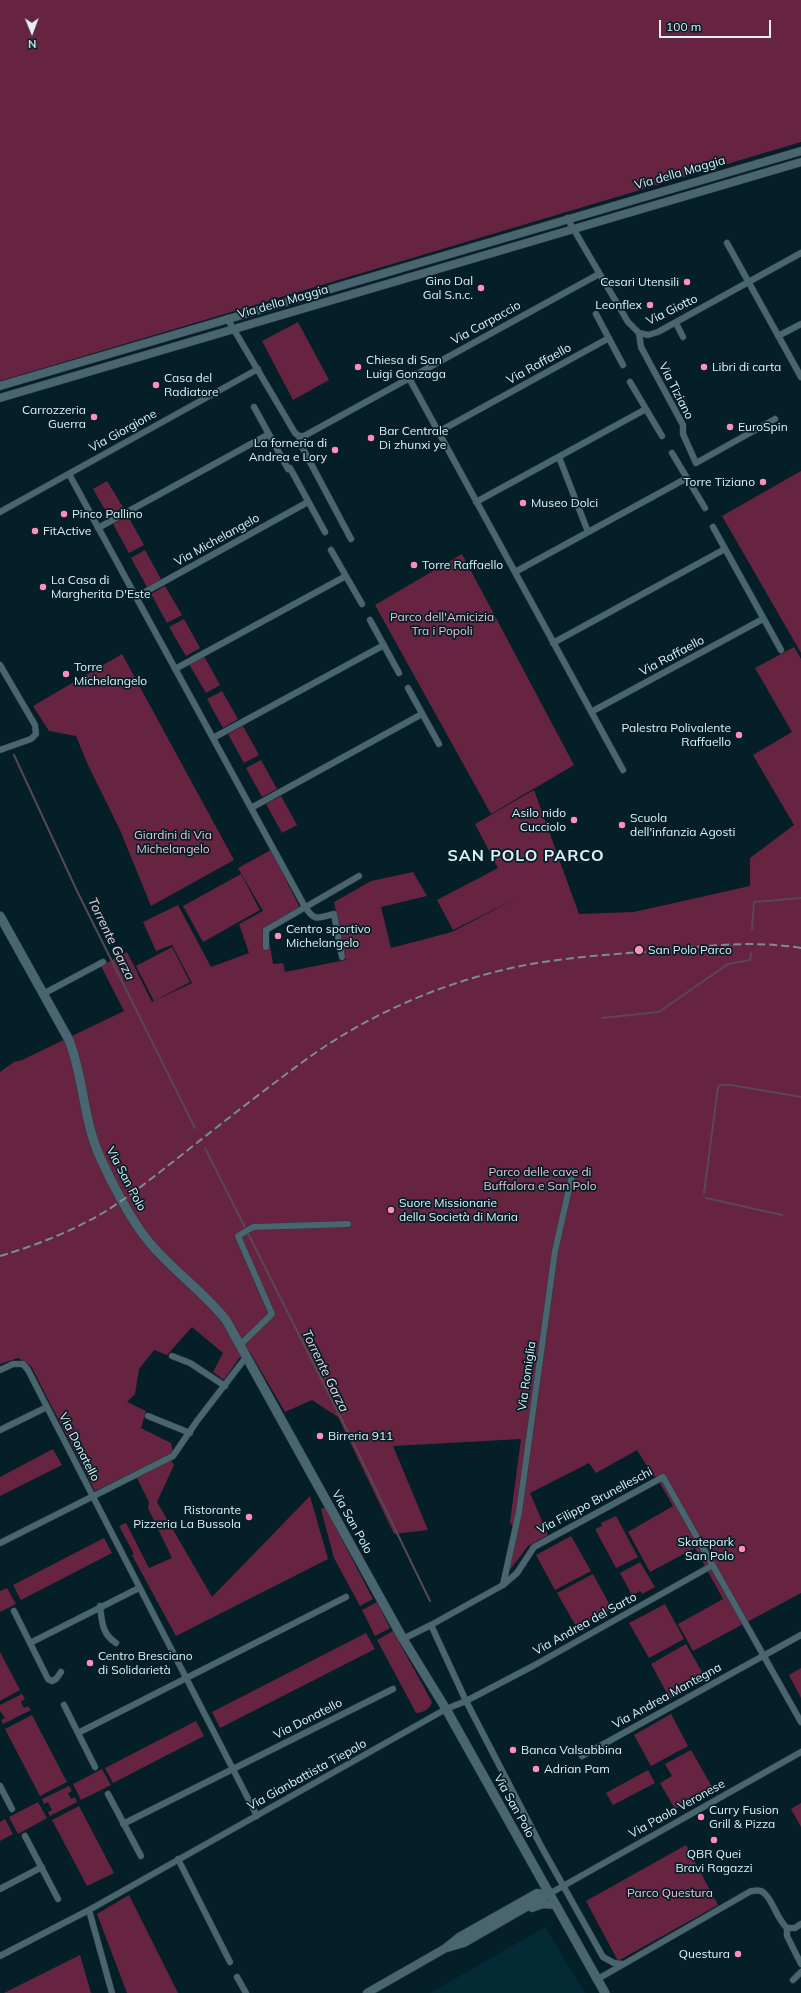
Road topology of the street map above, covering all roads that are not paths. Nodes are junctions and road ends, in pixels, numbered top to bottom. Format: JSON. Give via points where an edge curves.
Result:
{"nodes":[{"id":1,"x":801,"y":151,"type":"edge"},
{"id":2,"x":801,"y":162,"type":"edge"},
{"id":3,"x":567,"y":218,"type":"junction"},
{"id":4,"x":573,"y":229,"type":"junction"},
{"id":5,"x":727,"y":243,"type":"dead end"},
{"id":6,"x":801,"y":253,"type":"edge"},
{"id":7,"x":599,"y":274,"type":"junction"},
{"id":8,"x":748,"y":282,"type":"junction"},
{"id":9,"x":596,"y":314,"type":"dead end"},
{"id":10,"x":227,"y":318,"type":"junction"},
{"id":11,"x":676,"y":323,"type":"junction"},
{"id":12,"x":801,"y":324,"type":"edge"},
{"id":13,"x":234,"y":329,"type":"junction"},
{"id":14,"x":639,"y":333,"type":"junction"},
{"id":15,"x":778,"y":336,"type":"junction"},
{"id":16,"x":683,"y":337,"type":"dead end"},
{"id":17,"x":609,"y":338,"type":"junction"},
{"id":18,"x":624,"y":365,"type":"dead end"},
{"id":19,"x":258,"y":369,"type":"junction"},
{"id":20,"x":801,"y":377,"type":"edge"},
{"id":21,"x":409,"y":378,"type":"junction"},
{"id":22,"x":630,"y":382,"type":"dead end"},
{"id":23,"x":0,"y":386,"type":"edge"},
{"id":24,"x":0,"y":398,"type":"edge"},
{"id":25,"x":254,"y":407,"type":"dead end"},
{"id":26,"x":646,"y":409,"type":"junction"},
{"id":27,"x":775,"y":419,"type":"dead end"},
{"id":28,"x":438,"y":432,"type":"junction"},
{"id":29,"x":269,"y":434,"type":"junction"},
{"id":30,"x":299,"y":436,"type":"junction"},
{"id":31,"x":662,"y":436,"type":"dead end"},
{"id":32,"x":672,"y":453,"type":"dead end"},
{"id":33,"x":559,"y":457,"type":"junction"},
{"id":34,"x":69,"y":474,"type":"junction"},
{"id":35,"x":687,"y":478,"type":"junction"},
{"id":36,"x":308,"y":502,"type":"junction"},
{"id":37,"x":476,"y":502,"type":"junction"},
{"id":38,"x":704,"y":508,"type":"dead end"},
{"id":39,"x":0,"y":512,"type":"edge"},
{"id":40,"x":713,"y":527,"type":"dead end"},
{"id":41,"x":98,"y":528,"type":"junction"},
{"id":42,"x":325,"y":532,"type":"dead end"},
{"id":43,"x":588,"y":532,"type":"junction"},
{"id":44,"x":351,"y":540,"type":"dead end"},
{"id":45,"x":725,"y":549,"type":"junction"},
{"id":46,"x":331,"y":550,"type":"dead end"},
{"id":47,"x":515,"y":572,"type":"junction"},
{"id":48,"x":346,"y":576,"type":"junction"},
{"id":49,"x":136,"y":597,"type":"junction"},
{"id":50,"x":362,"y":604,"type":"dead end"},
{"id":51,"x":764,"y":618,"type":"junction"},
{"id":52,"x":370,"y":620,"type":"dead end"},
{"id":53,"x":553,"y":643,"type":"junction"},
{"id":54,"x":384,"y":645,"type":"junction"},
{"id":55,"x":782,"y":650,"type":"dead end"},
{"id":56,"x":0,"y":665,"type":"edge"},
{"id":57,"x":175,"y":669,"type":"junction"},
{"id":58,"x":399,"y":672,"type":"dead end"},
{"id":59,"x":408,"y":688,"type":"dead end"},
{"id":60,"x":591,"y":712,"type":"junction"},
{"id":61,"x":422,"y":714,"type":"junction"},
{"id":62,"x":213,"y":738,"type":"junction"},
{"id":63,"x":439,"y":744,"type":"dead end"},
{"id":64,"x":0,"y":750,"type":"edge"},
{"id":65,"x":622,"y":770,"type":"dead end"},
{"id":66,"x":251,"y":808,"type":"junction"},
{"id":67,"x":359,"y":876,"type":"dead end"},
{"id":68,"x":305,"y":907,"type":"junction"},
{"id":69,"x":0,"y":916,"type":"edge"},
{"id":70,"x":266,"y":947,"type":"dead end"},
{"id":71,"x":342,"y":957,"type":"dead end"},
{"id":72,"x":103,"y":962,"type":"dead end"},
{"id":73,"x":43,"y":994,"type":"junction"},
{"id":74,"x":573,"y":1171,"type":"dead end"},
{"id":75,"x":348,"y":1224,"type":"dead end"},
{"id":76,"x":240,"y":1345,"type":"junction"},
{"id":77,"x":172,"y":1356,"type":"dead end"},
{"id":78,"x":247,"y":1356,"type":"junction"},
{"id":79,"x":0,"y":1370,"type":"edge"},
{"id":80,"x":225,"y":1386,"type":"junction"},
{"id":81,"x":46,"y":1407,"type":"junction"},
{"id":82,"x":148,"y":1416,"type":"dead end"},
{"id":83,"x":0,"y":1430,"type":"edge"},
{"id":84,"x":190,"y":1433,"type":"junction"},
{"id":85,"x":93,"y":1497,"type":"junction"},
{"id":86,"x":0,"y":1544,"type":"edge"},
{"id":87,"x":712,"y":1565,"type":"junction"},
{"id":88,"x":503,"y":1585,"type":"junction"},
{"id":89,"x":139,"y":1588,"type":"junction"},
{"id":90,"x":346,"y":1597,"type":"dead end"},
{"id":91,"x":100,"y":1606,"type":"junction"},
{"id":92,"x":14,"y":1611,"type":"dead end"},
{"id":93,"x":431,"y":1625,"type":"junction"},
{"id":94,"x":801,"y":1635,"type":"edge"},
{"id":95,"x":403,"y":1639,"type":"junction"},
{"id":96,"x":30,"y":1643,"type":"junction"},
{"id":97,"x":116,"y":1643,"type":"dead end"},
{"id":98,"x":764,"y":1655,"type":"junction"},
{"id":99,"x":61,"y":1672,"type":"dead end"},
{"id":100,"x":186,"y":1679,"type":"junction"},
{"id":101,"x":393,"y":1689,"type":"dead end"},
{"id":102,"x":466,"y":1701,"type":"junction"},
{"id":103,"x":64,"y":1705,"type":"dead end"},
{"id":104,"x":446,"y":1709,"type":"junction"},
{"id":105,"x":801,"y":1722,"type":"edge"},
{"id":106,"x":78,"y":1732,"type":"junction"},
{"id":107,"x":801,"y":1752,"type":"edge"},
{"id":108,"x":582,"y":1756,"type":"dead end"},
{"id":109,"x":95,"y":1767,"type":"dead end"},
{"id":110,"x":233,"y":1770,"type":"junction"},
{"id":111,"x":0,"y":1786,"type":"edge"},
{"id":112,"x":108,"y":1794,"type":"dead end"},
{"id":113,"x":12,"y":1809,"type":"dead end"},
{"id":114,"x":257,"y":1816,"type":"junction"},
{"id":115,"x":124,"y":1824,"type":"junction"},
{"id":116,"x":25,"y":1836,"type":"dead end"},
{"id":117,"x":141,"y":1856,"type":"dead end"},
{"id":118,"x":178,"y":1859,"type":"junction"},
{"id":119,"x":42,"y":1867,"type":"junction"},
{"id":120,"x":564,"y":1884,"type":"junction"},
{"id":121,"x":0,"y":1889,"type":"edge"},
{"id":122,"x":549,"y":1894,"type":"junction"},
{"id":123,"x":58,"y":1900,"type":"dead end"},
{"id":124,"x":555,"y":1905,"type":"junction"},
{"id":125,"x":527,"y":1908,"type":"junction"},
{"id":126,"x":89,"y":1910,"type":"junction"},
{"id":127,"x":801,"y":1924,"type":"edge"},
{"id":128,"x":787,"y":1928,"type":"junction"},
{"id":129,"x":444,"y":1949,"type":"junction"},
{"id":130,"x":0,"y":1956,"type":"edge"},
{"id":131,"x":230,"y":1962,"type":"dead end"},
{"id":132,"x":622,"y":1964,"type":"junction"},
{"id":133,"x":801,"y":1964,"type":"edge"},
{"id":134,"x":801,"y":1972,"type":"edge"},
{"id":135,"x":237,"y":1977,"type":"dead end"},
{"id":136,"x":596,"y":1980,"type":"junction"},
{"id":137,"x":793,"y":1980,"type":"dead end"},
{"id":138,"x":112,"y":1993,"type":"edge"},
{"id":139,"x":246,"y":1993,"type":"edge"},
{"id":140,"x":367,"y":1993,"type":"edge"},
{"id":141,"x":604,"y":1993,"type":"edge"}],
"edges":[{"from":1,"to":3,"type":"street","name":"Via della Maggia"},
{"from":2,"to":4,"type":"street","name":"Via della Maggia"},
{"from":3,"to":4,"type":"street"},
{"from":3,"to":10,"type":"street","name":"Via della Maggia"},
{"from":4,"to":7,"type":"street","name":"Via Giotto"},
{"from":4,"to":13,"type":"street","name":"Via della Maggia"},
{"from":5,"to":8,"type":"street"},
{"from":6,"to":8,"type":"street","name":"Via Giotto"},
{"from":7,"to":14,"type":"street","name":"Via Giotto","via":[[628,322]]},
{"from":7,"to":21,"type":"street","name":"Via Carpaccio"},
{"from":8,"to":11,"type":"street","name":"Via Giotto"},
{"from":8,"to":15,"type":"street"},
{"from":9,"to":17,"type":"street"},
{"from":10,"to":13,"type":"street"},
{"from":10,"to":23,"type":"street","name":"Via della Maggia"},
{"from":11,"to":14,"type":"street","name":"Via Giotto","via":[[648,335]]},
{"from":11,"to":16,"type":"street"},
{"from":12,"to":15,"type":"street"},
{"from":13,"to":19,"type":"street"},
{"from":13,"to":24,"type":"street","name":"Via della Maggia"},
{"from":14,"to":27,"type":"street","name":"Via Tiziano","via":[[641,347],[683,425],[682,434],[696,463]]},
{"from":15,"to":20,"type":"street"},
{"from":17,"to":18,"type":"street"},
{"from":17,"to":28,"type":"street","name":"Via Raffaello"},
{"from":19,"to":30,"type":"street"},
{"from":19,"to":34,"type":"street","name":"Via Giorgione"},
{"from":21,"to":28,"type":"street"},
{"from":21,"to":30,"type":"street","name":"Via Carpaccio","via":[[308,434]]},
{"from":22,"to":26,"type":"street"},
{"from":25,"to":29,"type":"street"},
{"from":26,"to":31,"type":"street"},
{"from":26,"to":33,"type":"street"},
{"from":28,"to":37,"type":"street"},
{"from":29,"to":36,"type":"street"},
{"from":29,"to":41,"type":"street"},
{"from":30,"to":44,"type":"street","via":[[301,445]]},
{"from":32,"to":35,"type":"street"},
{"from":33,"to":37,"type":"street"},
{"from":33,"to":43,"type":"street"},
{"from":34,"to":39,"type":"street","name":"Via Giorgione"},
{"from":34,"to":41,"type":"street"},
{"from":35,"to":38,"type":"street"},
{"from":35,"to":43,"type":"street"},
{"from":36,"to":42,"type":"street"},
{"from":36,"to":49,"type":"street","name":"Via Michelangelo"},
{"from":37,"to":47,"type":"street"},
{"from":40,"to":45,"type":"street"},
{"from":41,"to":49,"type":"street"},
{"from":43,"to":47,"type":"street"},
{"from":45,"to":51,"type":"street"},
{"from":45,"to":53,"type":"street"},
{"from":46,"to":48,"type":"street"},
{"from":47,"to":53,"type":"street"},
{"from":48,"to":50,"type":"street"},
{"from":48,"to":57,"type":"street"},
{"from":49,"to":57,"type":"street"},
{"from":51,"to":55,"type":"street"},
{"from":51,"to":60,"type":"street","name":"Via Raffaello"},
{"from":52,"to":54,"type":"street"},
{"from":53,"to":60,"type":"street"},
{"from":54,"to":58,"type":"street"},
{"from":54,"to":62,"type":"street"},
{"from":56,"to":64,"type":"street","via":[[35,726],[36,734],[31,739]]},
{"from":57,"to":62,"type":"street"},
{"from":59,"to":61,"type":"street"},
{"from":60,"to":65,"type":"street"},
{"from":61,"to":63,"type":"street"},
{"from":61,"to":66,"type":"street"},
{"from":62,"to":66,"type":"street"},
{"from":66,"to":68,"type":"street"},
{"from":67,"to":68,"type":"street"},
{"from":68,"to":70,"type":"street","via":[[266,930]]},
{"from":68,"to":71,"type":"street","via":[[312,917],[316,918],[334,914]]},
{"from":69,"to":73,"type":"main road","name":"Via San Polo"},
{"from":72,"to":73,"type":"street"},
{"from":73,"to":76,"type":"main road","name":"Via San Polo","via":[[77,1059],[94,1140],[117,1190],[148,1241],[212,1303],[226,1320]]},
{"from":74,"to":88,"type":"street","name":"Via Romiglia","via":[[555,1251],[519,1512]]},
{"from":75,"to":76,"type":"street","via":[[253,1227],[238,1236],[272,1314]]},
{"from":76,"to":78,"type":"main road","name":"Via San Polo"},
{"from":77,"to":80,"type":"street","via":[[190,1363]]},
{"from":78,"to":80,"type":"street"},
{"from":78,"to":95,"type":"main road","name":"Via San Polo"},
{"from":79,"to":81,"type":"street","name":"Via Donatello","via":[[13,1364],[22,1364],[28,1370]]},
{"from":80,"to":84,"type":"street"},
{"from":81,"to":83,"type":"street","name":"Via Donatello"},
{"from":81,"to":85,"type":"street","name":"Via Donatello"},
{"from":82,"to":84,"type":"street"},
{"from":84,"to":85,"type":"street","via":[[173,1456]]},
{"from":85,"to":86,"type":"street","name":"Via Donatello"},
{"from":85,"to":89,"type":"street","name":"Via Donatello"},
{"from":87,"to":88,"type":"street","name":"Via Filippo Brunelleschi","via":[[663,1477],[534,1547],[517,1573]]},
{"from":87,"to":98,"type":"street"},
{"from":87,"to":102,"type":"street","name":"Via Andrea del Sarto"},
{"from":88,"to":93,"type":"street","name":"Via Filippo Brunelleschi"},
{"from":89,"to":91,"type":"street"},
{"from":89,"to":100,"type":"street","name":"Via Donatello"},
{"from":90,"to":100,"type":"street"},
{"from":91,"to":96,"type":"street"},
{"from":91,"to":97,"type":"street","via":[[103,1628]]},
{"from":92,"to":96,"type":"street"},
{"from":93,"to":95,"type":"street","name":"Via Filippo Brunelleschi"},
{"from":93,"to":102,"type":"street","name":"Via San Polo"},
{"from":94,"to":98,"type":"street","name":"Via Andrea Mantegna"},
{"from":95,"to":104,"type":"main road","name":"Via San Polo"},
{"from":96,"to":99,"type":"street","via":[[48,1679],[56,1679]]},
{"from":98,"to":105,"type":"street"},
{"from":98,"to":108,"type":"street","name":"Via Andrea Mantegna"},
{"from":100,"to":106,"type":"street"},
{"from":100,"to":110,"type":"street","name":"Via Donatello"},
{"from":101,"to":110,"type":"street","name":"Via Donatello"},
{"from":102,"to":104,"type":"street"},
{"from":102,"to":120,"type":"street","name":"Via San Polo","via":[[541,1846]]},
{"from":103,"to":106,"type":"street"},
{"from":104,"to":114,"type":"street","name":"Via Gianbattista Tiepolo"},
{"from":104,"to":122,"type":"main road","name":"Via San Polo"},
{"from":106,"to":109,"type":"street"},
{"from":107,"to":120,"type":"street","name":"Via Paolo Veronese"},
{"from":110,"to":114,"type":"street","name":"Via Donatello"},
{"from":110,"to":115,"type":"street","name":"Via Donatello"},
{"from":111,"to":113,"type":"street"},
{"from":112,"to":115,"type":"street"},
{"from":114,"to":118,"type":"street","name":"Via Gianbattista Tiepolo"},
{"from":115,"to":117,"type":"street"},
{"from":116,"to":119,"type":"street"},
{"from":118,"to":126,"type":"street","name":"Via Gianbattista Tiepolo"},
{"from":118,"to":131,"type":"street"},
{"from":119,"to":121,"type":"street"},
{"from":119,"to":123,"type":"street"},
{"from":120,"to":122,"type":"street"},
{"from":120,"to":132,"type":"street","name":"Via San Polo","via":[[603,1957]]},
{"from":122,"to":124,"type":"main road","name":"Via San Polo"},
{"from":122,"to":125,"type":"street"},
{"from":122,"to":129,"type":"street","via":[[537,1893],[459,1937]]},
{"from":124,"to":125,"type":"street","via":[[543,1904]]},
{"from":124,"to":136,"type":"main road","name":"Via San Polo"},
{"from":125,"to":129,"type":"street","via":[[464,1944]]},
{"from":126,"to":130,"type":"street","name":"Via Gianbattista Tiepolo"},
{"from":126,"to":138,"type":"street"},
{"from":127,"to":128,"type":"street","via":[[795,1928]]},
{"from":128,"to":132,"type":"street","via":[[764,1893],[758,1890],[751,1891]]},
{"from":128,"to":133,"type":"street","via":[[787,1936]]},
{"from":129,"to":140,"type":"street"},
{"from":132,"to":136,"type":"street"},
{"from":134,"to":137,"type":"street"},
{"from":135,"to":139,"type":"street"},
{"from":136,"to":141,"type":"main road","name":"Via San Polo"}]}
